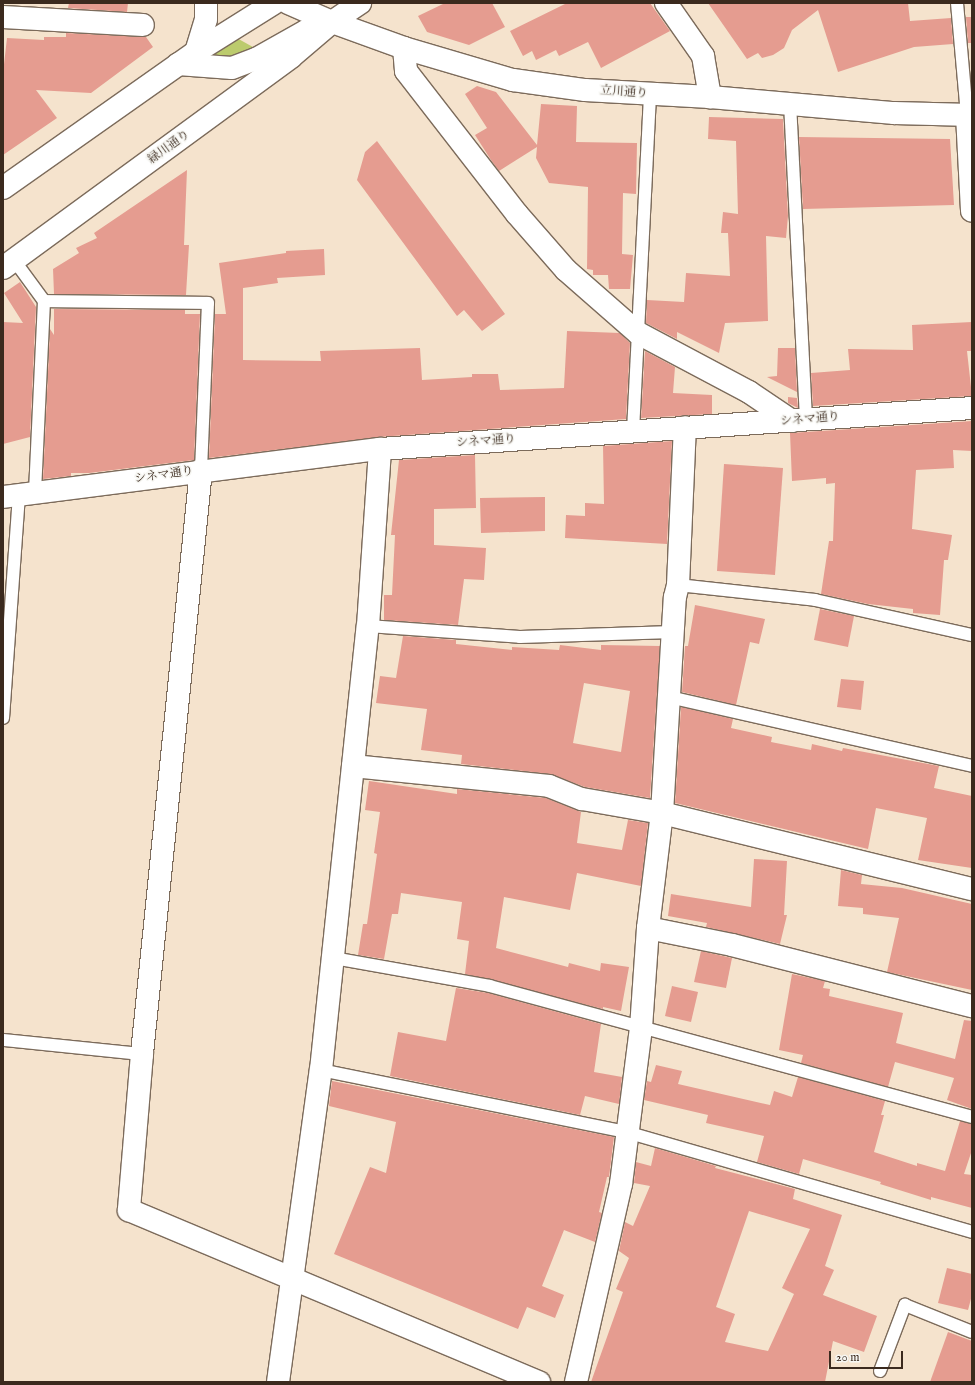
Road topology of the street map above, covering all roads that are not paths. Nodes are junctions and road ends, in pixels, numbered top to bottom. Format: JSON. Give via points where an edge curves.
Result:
{"nodes":[{"id":1,"x":206,"y":3,"type":"edge"},
{"id":2,"x":274,"y":3,"type":"edge"},
{"id":3,"x":288,"y":3,"type":"edge"},
{"id":4,"x":360,"y":3,"type":"edge"},
{"id":5,"x":666,"y":3,"type":"edge"},
{"id":6,"x":957,"y":3,"type":"edge"},
{"id":7,"x":3,"y":17,"type":"edge"},
{"id":8,"x":332,"y":22,"type":"junction"},
{"id":9,"x":143,"y":25,"type":"dead end"},
{"id":10,"x":404,"y":48,"type":"junction"},
{"id":11,"x":196,"y":52,"type":"junction"},
{"id":12,"x":178,"y":64,"type":"junction"},
{"id":13,"x":650,"y":94,"type":"junction"},
{"id":14,"x":710,"y":97,"type":"junction"},
{"id":15,"x":790,"y":103,"type":"junction"},
{"id":16,"x":969,"y":115,"type":"edge"},
{"id":17,"x":3,"y":188,"type":"edge"},
{"id":18,"x":972,"y":211,"type":"edge"},
{"id":19,"x":9,"y":264,"type":"edge"},
{"id":20,"x":44,"y":301,"type":"junction"},
{"id":21,"x":638,"y":333,"type":"junction"},
{"id":22,"x":972,"y":408,"type":"edge"},
{"id":23,"x":799,"y":421,"type":"junction"},
{"id":24,"x":685,"y":427,"type":"junction"},
{"id":25,"x":633,"y":431,"type":"junction"},
{"id":26,"x":380,"y":449,"type":"junction"},
{"id":27,"x":201,"y":470,"type":"junction"},
{"id":28,"x":19,"y":495,"type":"edge"},
{"id":29,"x":678,"y":585,"type":"junction"},
{"id":30,"x":368,"y":626,"type":"junction"},
{"id":31,"x":673,"y":632,"type":"junction"},
{"id":32,"x":972,"y":635,"type":"edge"},
{"id":33,"x":670,"y":697,"type":"junction"},
{"id":34,"x":3,"y":718,"type":"edge"},
{"id":35,"x":353,"y":766,"type":"junction"},
{"id":36,"x":972,"y":766,"type":"edge"},
{"id":37,"x":662,"y":813,"type":"junction"},
{"id":38,"x":972,"y":889,"type":"edge"},
{"id":39,"x":648,"y":928,"type":"junction"},
{"id":40,"x":333,"y":958,"type":"junction"},
{"id":41,"x":972,"y":1006,"type":"edge"},
{"id":42,"x":641,"y":1028,"type":"junction"},
{"id":43,"x":3,"y":1040,"type":"edge"},
{"id":44,"x":142,"y":1054,"type":"junction"},
{"id":45,"x":321,"y":1070,"type":"junction"},
{"id":46,"x":972,"y":1117,"type":"edge"},
{"id":47,"x":626,"y":1132,"type":"junction"},
{"id":48,"x":972,"y":1232,"type":"edge"},
{"id":49,"x":292,"y":1278,"type":"junction"},
{"id":50,"x":972,"y":1332,"type":"edge"},
{"id":51,"x":880,"y":1371,"type":"dead end"},
{"id":52,"x":278,"y":1382,"type":"edge"},
{"id":53,"x":539,"y":1382,"type":"edge"},
{"id":54,"x":576,"y":1382,"type":"edge"}],
"edges":[{"from":1,"to":11,"type":"street","via":[[204,25]]},
{"from":2,"to":11,"type":"street"},
{"from":3,"to":8,"type":"street","name":"立川通り"},
{"from":4,"to":8,"type":"street"},
{"from":5,"to":14,"type":"street","via":[[703,56]]},
{"from":6,"to":16,"type":"lane"},
{"from":7,"to":9,"type":"street"},
{"from":8,"to":10,"type":"street","name":"立川通り"},
{"from":8,"to":12,"type":"street","via":[[306,31],[256,59],[232,68]]},
{"from":8,"to":19,"type":"street","name":"緑川通り","via":[[292,57]]},
{"from":10,"to":13,"type":"street","name":"立川通り","via":[[514,80],[585,90]]},
{"from":10,"to":21,"type":"street","via":[[406,71],[516,214],[566,270]]},
{"from":11,"to":12,"type":"street"},
{"from":12,"to":17,"type":"street"},
{"from":13,"to":14,"type":"street","name":"立川通り"},
{"from":13,"to":21,"type":"lane"},
{"from":14,"to":15,"type":"street","name":"立川通り"},
{"from":15,"to":16,"type":"street","name":"立川通り","via":[[894,113]]},
{"from":15,"to":23,"type":"lane"},
{"from":16,"to":18,"type":"street"},
{"from":19,"to":20,"type":"lane"},
{"from":20,"to":27,"type":"lane","via":[[208,303]]},
{"from":20,"to":28,"type":"lane"},
{"from":21,"to":23,"type":"street"},
{"from":21,"to":25,"type":"lane"},
{"from":22,"to":23,"type":"street","name":"シネマ通り"},
{"from":23,"to":24,"type":"street","name":"シネマ通り"},
{"from":24,"to":25,"type":"street","name":"シネマ通り"},
{"from":24,"to":29,"type":"street"},
{"from":25,"to":26,"type":"street","name":"シネマ通り"},
{"from":26,"to":27,"type":"street","name":"シネマ通り"},
{"from":26,"to":30,"type":"street"},
{"from":27,"to":28,"type":"street","name":"シネマ通り"},
{"from":27,"to":44,"type":"street"},
{"from":28,"to":34,"type":"lane"},
{"from":29,"to":31,"type":"street"},
{"from":29,"to":32,"type":"lane","via":[[815,600]]},
{"from":30,"to":31,"type":"lane","via":[[520,637]]},
{"from":30,"to":35,"type":"street"},
{"from":31,"to":33,"type":"street"},
{"from":33,"to":36,"type":"lane"},
{"from":33,"to":37,"type":"street"},
{"from":35,"to":37,"type":"street","via":[[549,786],[582,798]]},
{"from":35,"to":40,"type":"street"},
{"from":37,"to":38,"type":"street"},
{"from":37,"to":39,"type":"street"},
{"from":39,"to":41,"type":"street","via":[[732,945]]},
{"from":39,"to":42,"type":"street"},
{"from":40,"to":42,"type":"lane","via":[[490,986]]},
{"from":40,"to":45,"type":"street"},
{"from":42,"to":46,"type":"lane"},
{"from":42,"to":47,"type":"street"},
{"from":43,"to":44,"type":"lane"},
{"from":44,"to":49,"type":"street","via":[[129,1210]]},
{"from":45,"to":47,"type":"lane"},
{"from":45,"to":49,"type":"street"},
{"from":47,"to":48,"type":"lane"},
{"from":47,"to":54,"type":"street","via":[[621,1184]]},
{"from":49,"to":52,"type":"street"},
{"from":49,"to":53,"type":"street"},
{"from":50,"to":51,"type":"lane","via":[[905,1305]]}]}
